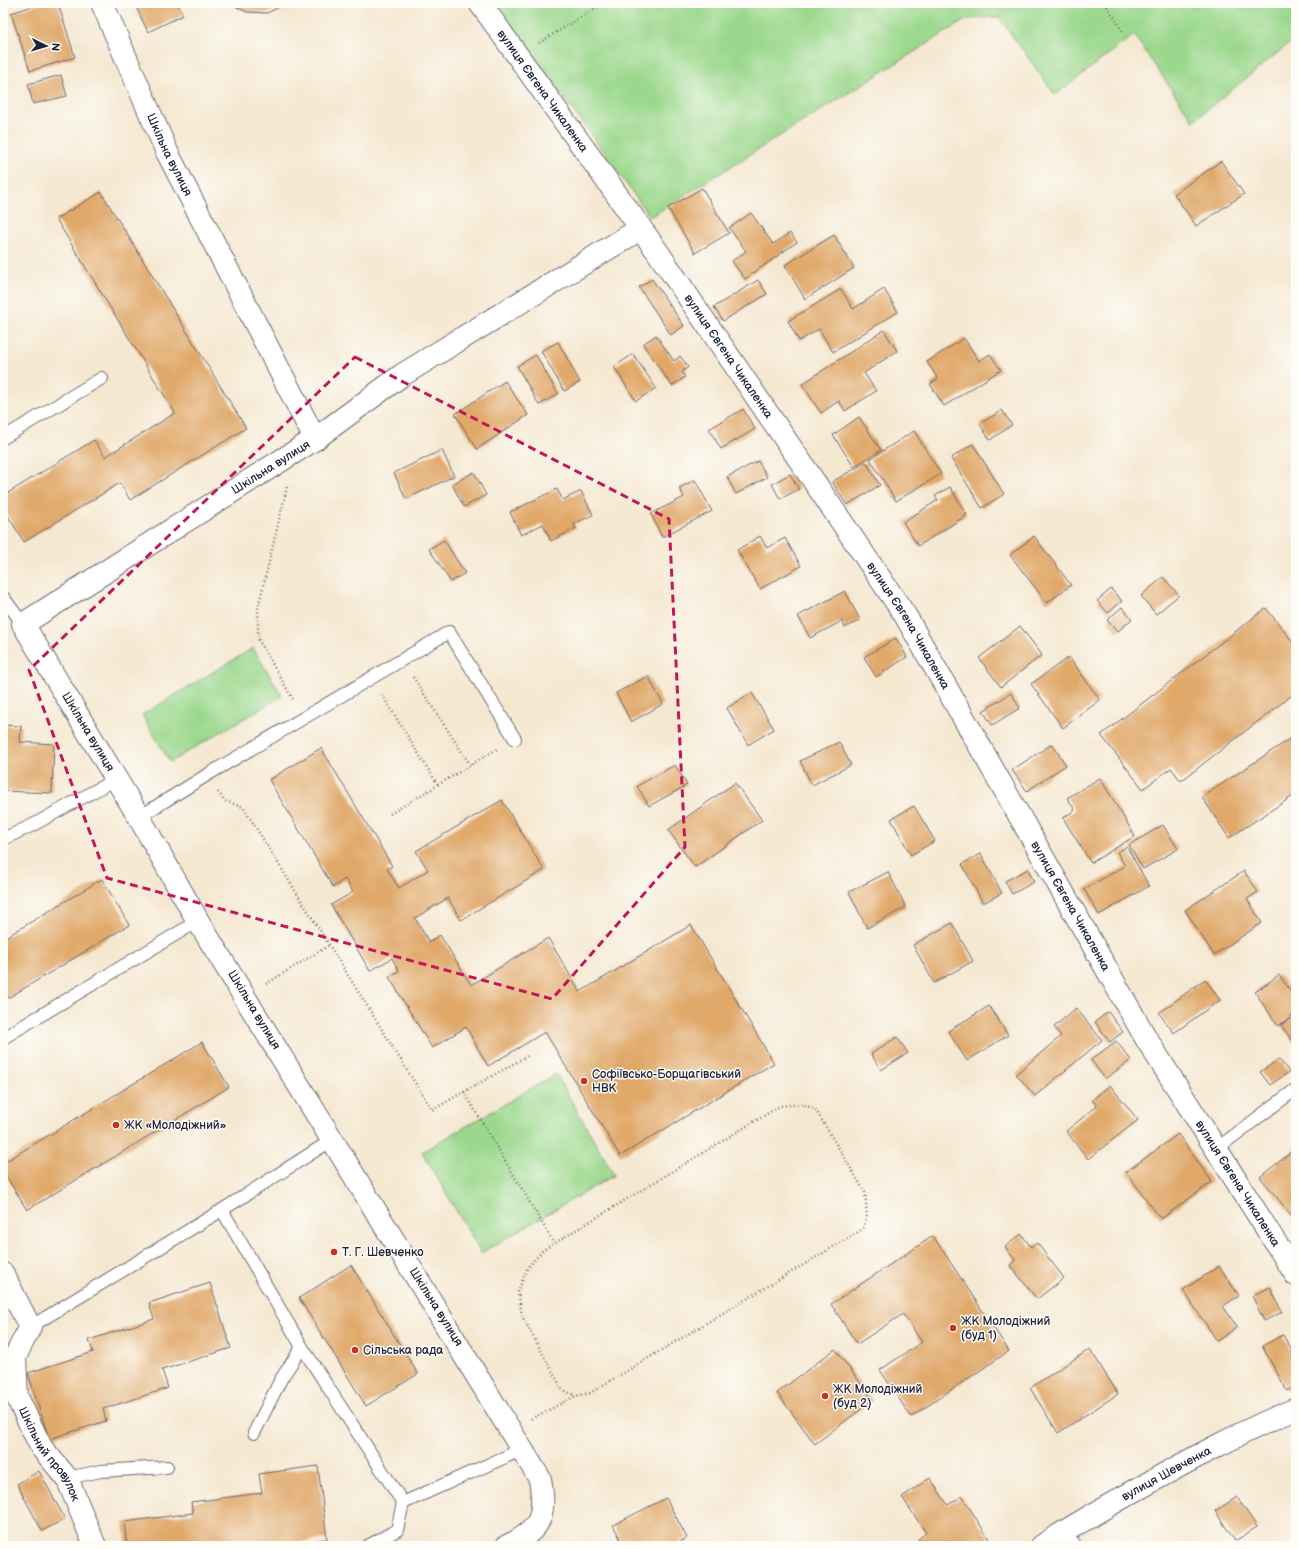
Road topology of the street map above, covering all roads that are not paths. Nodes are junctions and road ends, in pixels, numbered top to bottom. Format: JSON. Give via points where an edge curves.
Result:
{"nodes":[{"id":1,"x":102,"y":3,"type":"edge"},
{"id":2,"x":480,"y":3,"type":"edge"},
{"id":3,"x":640,"y":229,"type":"junction"},
{"id":4,"x":102,"y":378,"type":"dead end"},
{"id":5,"x":3,"y":438,"type":"edge"},
{"id":6,"x":315,"y":439,"type":"junction"},
{"id":7,"x":3,"y":597,"type":"edge"},
{"id":8,"x":23,"y":624,"type":"junction"},
{"id":9,"x":515,"y":739,"type":"road end"},
{"id":10,"x":116,"y":779,"type":"junction"},
{"id":11,"x":139,"y":818,"type":"junction"},
{"id":12,"x":3,"y":839,"type":"edge"},
{"id":13,"x":198,"y":921,"type":"junction"},
{"id":14,"x":3,"y":1038,"type":"edge"},
{"id":15,"x":1296,"y":1089,"type":"edge"},
{"id":16,"x":332,"y":1140,"type":"junction"},
{"id":17,"x":1215,"y":1150,"type":"junction"},
{"id":18,"x":222,"y":1210,"type":"junction"},
{"id":19,"x":3,"y":1274,"type":"edge"},
{"id":20,"x":1296,"y":1274,"type":"edge"},
{"id":21,"x":30,"y":1327,"type":"junction"},
{"id":22,"x":302,"y":1347,"type":"junction"},
{"id":23,"x":1296,"y":1409,"type":"edge"},
{"id":24,"x":254,"y":1433,"type":"dead end"},
{"id":25,"x":523,"y":1449,"type":"junction"},
{"id":26,"x":167,"y":1467,"type":"dead end"},
{"id":27,"x":67,"y":1478,"type":"junction"},
{"id":28,"x":403,"y":1503,"type":"junction"},
{"id":29,"x":1069,"y":1539,"type":"edge"},
{"id":30,"x":95,"y":1546,"type":"edge"},
{"id":31,"x":368,"y":1546,"type":"edge"},
{"id":32,"x":507,"y":1546,"type":"edge"},
{"id":33,"x":1042,"y":1546,"type":"edge"}],
"edges":[{"from":1,"to":6,"type":"street","name":"Шкільна вулиця","via":[[167,152]]},
{"from":2,"to":3,"type":"street","name":"вулиця Євгена Чикаленка"},
{"from":3,"to":6,"type":"street","via":[[402,375]]},
{"from":3,"to":17,"type":"street","name":"вулиця Євгена Чикаленка","via":[[657,250],[905,615],[1147,1040]]},
{"from":4,"to":5,"type":"lane"},
{"from":6,"to":8,"type":"street","name":"Шкільна вулиця"},
{"from":7,"to":8,"type":"lane"},
{"from":8,"to":10,"type":"street","name":"Шкільна вулиця"},
{"from":9,"to":11,"type":"lane","via":[[449,632],[206,775]]},
{"from":10,"to":11,"type":"street","name":"Шкільна вулиця"},
{"from":10,"to":12,"type":"lane"},
{"from":11,"to":13,"type":"street","name":"Шкільна вулиця"},
{"from":13,"to":14,"type":"lane"},
{"from":13,"to":16,"type":"street","name":"Шкільна вулиця"},
{"from":15,"to":17,"type":"lane"},
{"from":16,"to":18,"type":"lane"},
{"from":16,"to":25,"type":"street","name":"Шкільна вулиця"},
{"from":17,"to":20,"type":"street","name":"вулиця Євгена Чикаленка"},
{"from":18,"to":21,"type":"lane"},
{"from":18,"to":22,"type":"lane"},
{"from":19,"to":21,"type":"street"},
{"from":21,"to":27,"type":"street","name":"Шкільний провулок","via":[[15,1357],[17,1397],[41,1447]]},
{"from":22,"to":24,"type":"lane","via":[[281,1379]]},
{"from":22,"to":28,"type":"lane"},
{"from":23,"to":29,"type":"street","name":"вулиця Шевченка","via":[[1256,1425],[1182,1464]]},
{"from":25,"to":28,"type":"lane"},
{"from":25,"to":32,"type":"street","name":"Шкільна вулиця","via":[[540,1479],[544,1500],[541,1519],[522,1540]]},
{"from":26,"to":27,"type":"lane","via":[[101,1471]]},
{"from":27,"to":30,"type":"street","name":"Шкільний провулок"},
{"from":28,"to":31,"type":"lane","via":[[397,1530]]},
{"from":29,"to":33,"type":"street","name":"вулиця Шевченка"}]}
